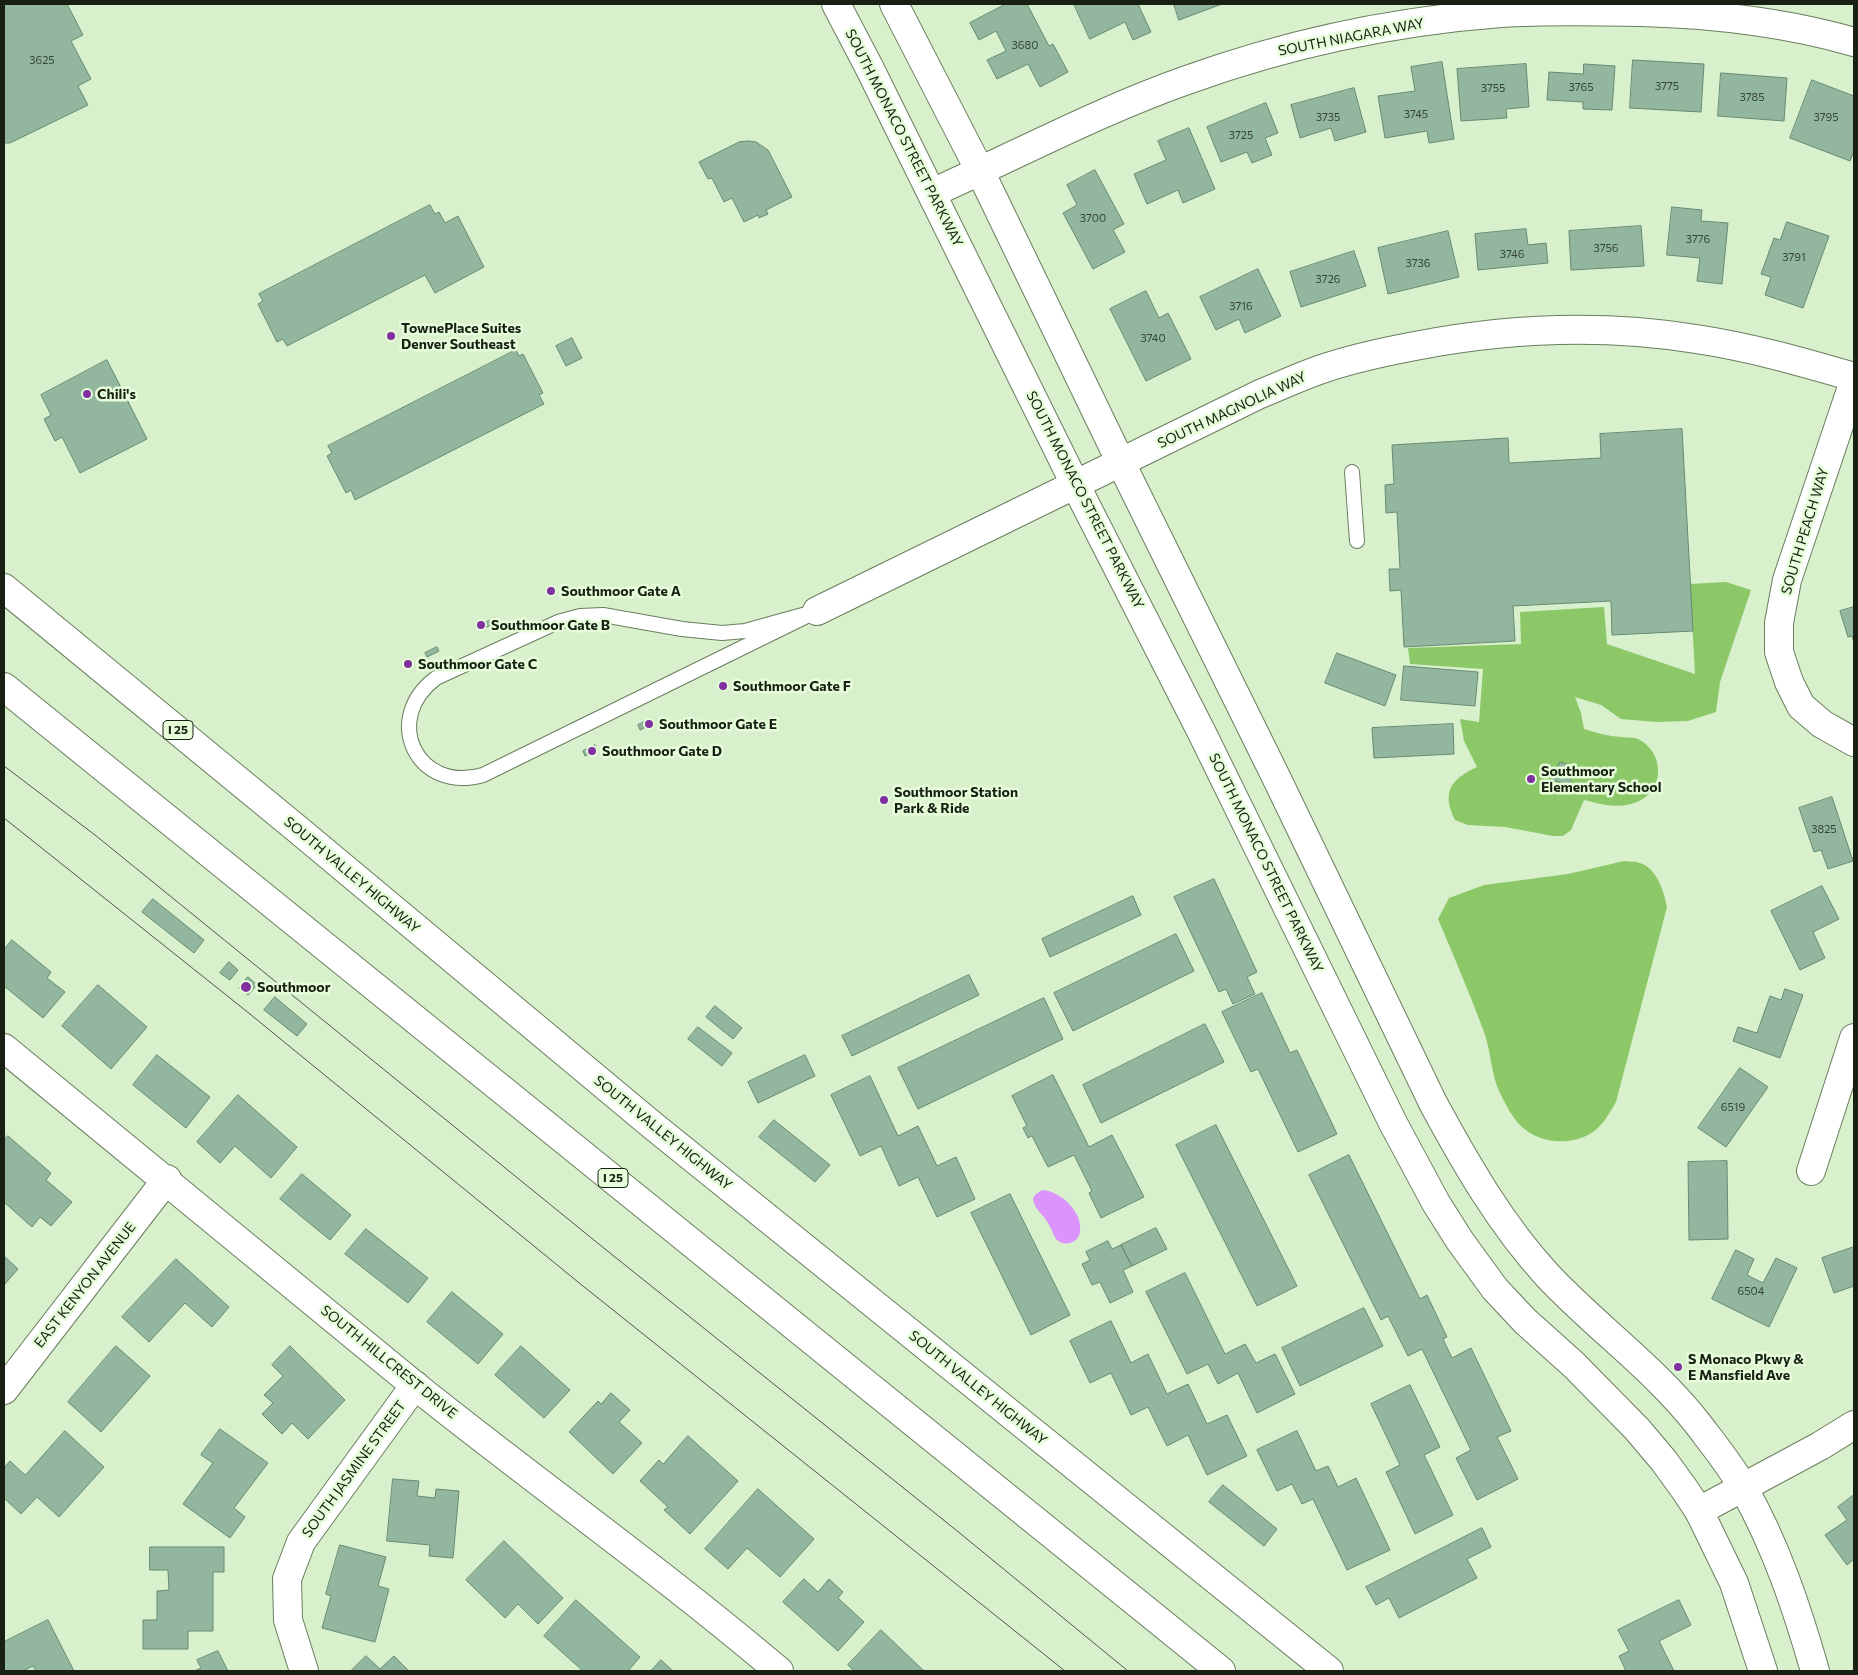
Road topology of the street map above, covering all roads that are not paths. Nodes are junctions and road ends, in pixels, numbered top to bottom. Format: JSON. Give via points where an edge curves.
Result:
{"nodes":[{"id":1,"x":836,"y":4,"type":"edge"},
{"id":2,"x":894,"y":4,"type":"edge"},
{"id":3,"x":1854,"y":42,"type":"edge"},
{"id":4,"x":980,"y":171,"type":"junction"},
{"id":5,"x":932,"y":193,"type":"junction"},
{"id":6,"x":1854,"y":379,"type":"edge"},
{"id":7,"x":1121,"y":462,"type":"junction"},
{"id":8,"x":1352,"y":472,"type":"dead end"},
{"id":9,"x":1076,"y":484,"type":"junction"},
{"id":10,"x":1357,"y":541,"type":"dead end"},
{"id":11,"x":4,"y":579,"type":"edge"},
{"id":12,"x":4,"y":588,"type":"edge"},
{"id":13,"x":817,"y":610,"type":"junction"},
{"id":14,"x":60,"y":632,"type":"junction"},
{"id":15,"x":4,"y":686,"type":"edge"},
{"id":16,"x":1854,"y":742,"type":"edge"},
{"id":17,"x":1854,"y":1038,"type":"edge"},
{"id":18,"x":4,"y":1048,"type":"edge"},
{"id":19,"x":1811,"y":1171,"type":"dead end"},
{"id":20,"x":167,"y":1179,"type":"junction"},
{"id":21,"x":415,"y":1385,"type":"junction"},
{"id":22,"x":4,"y":1390,"type":"edge"},
{"id":23,"x":1854,"y":1425,"type":"edge"},
{"id":24,"x":1743,"y":1488,"type":"junction"},
{"id":25,"x":1699,"y":1511,"type":"junction"},
{"id":26,"x":304,"y":1671,"type":"edge"},
{"id":27,"x":779,"y":1671,"type":"edge"},
{"id":28,"x":1221,"y":1671,"type":"edge"},
{"id":29,"x":1329,"y":1671,"type":"edge"},
{"id":30,"x":1763,"y":1671,"type":"edge"},
{"id":31,"x":1815,"y":1671,"type":"edge"}],
"edges":[{"from":1,"to":5,"type":"main road","name":"SOUTH MONACO STREET PARKWAY"},
{"from":2,"to":4,"type":"main road"},
{"from":3,"to":4,"type":"main road","name":"SOUTH NIAGARA WAY","via":[[1818,31],[1685,14],[1598,11],[1501,13],[1395,26],[1286,49],[1188,79],[1093,118]]},
{"from":4,"to":5,"type":"main road","name":"SOUTH NIAGARA WAY"},
{"from":4,"to":7,"type":"main road"},
{"from":5,"to":9,"type":"main road","name":"SOUTH MONACO STREET PARKWAY"},
{"from":6,"to":7,"type":"main road","name":"SOUTH MAGNOLIA WAY","via":[[1748,349],[1652,333],[1554,329],[1490,334],[1398,349],[1321,369],[1260,394]]},
{"from":6,"to":16,"type":"main road","name":"SOUTH PEACH WAY","via":[[1787,580],[1779,623],[1779,652],[1801,706],[1822,724]]},
{"from":7,"to":9,"type":"main road","name":"SOUTH MAGNOLIA WAY"},
{"from":7,"to":24,"type":"main road","via":[[1433,1103],[1477,1180],[1531,1256],[1573,1302],[1678,1402]]},
{"from":8,"to":10,"type":"lane"},
{"from":9,"to":13,"type":"main road","name":"SOUTH MAGNOLIA WAY"},
{"from":9,"to":25,"type":"main road","name":"SOUTH MONACO STREET PARKWAY","via":[[1394,1123],[1445,1218],[1495,1289],[1637,1429]]},
{"from":11,"to":14,"type":"main road"},
{"from":12,"to":14,"type":"main road","name":"SOUTH VALLEY HIGHWAY","number":"I 25"},
{"from":13,"to":13,"type":"lane","via":[[745,631],[722,634],[603,615],[580,616],[558,622],[427,684],[412,707],[408,723],[410,740],[422,762],[438,773],[461,779],[483,775]]},
{"from":14,"to":29,"type":"main road","name":"SOUTH VALLEY HIGHWAY","number":"I 25","via":[[652,1126]]},
{"from":15,"to":28,"type":"main road","number":"I 25"},
{"from":17,"to":19,"type":"main road"},
{"from":18,"to":20,"type":"main road","name":"SOUTH HILLCREST DRIVE"},
{"from":20,"to":21,"type":"main road","name":"SOUTH HILLCREST DRIVE"},
{"from":20,"to":22,"type":"main road","name":"EAST KENYON AVENUE"},
{"from":21,"to":26,"type":"main road","name":"SOUTH JASMINE STREET","via":[[301,1542],[287,1579],[288,1620]]},
{"from":21,"to":27,"type":"main road","name":"SOUTH HILLCREST DRIVE","via":[[722,1623]]},
{"from":23,"to":24,"type":"main road"},
{"from":24,"to":25,"type":"main road"},
{"from":24,"to":31,"type":"main road","via":[[1784,1575]]},
{"from":25,"to":30,"type":"main road","name":"SOUTH MONACO STREET PARKWAY","via":[[1734,1582]]}]}
